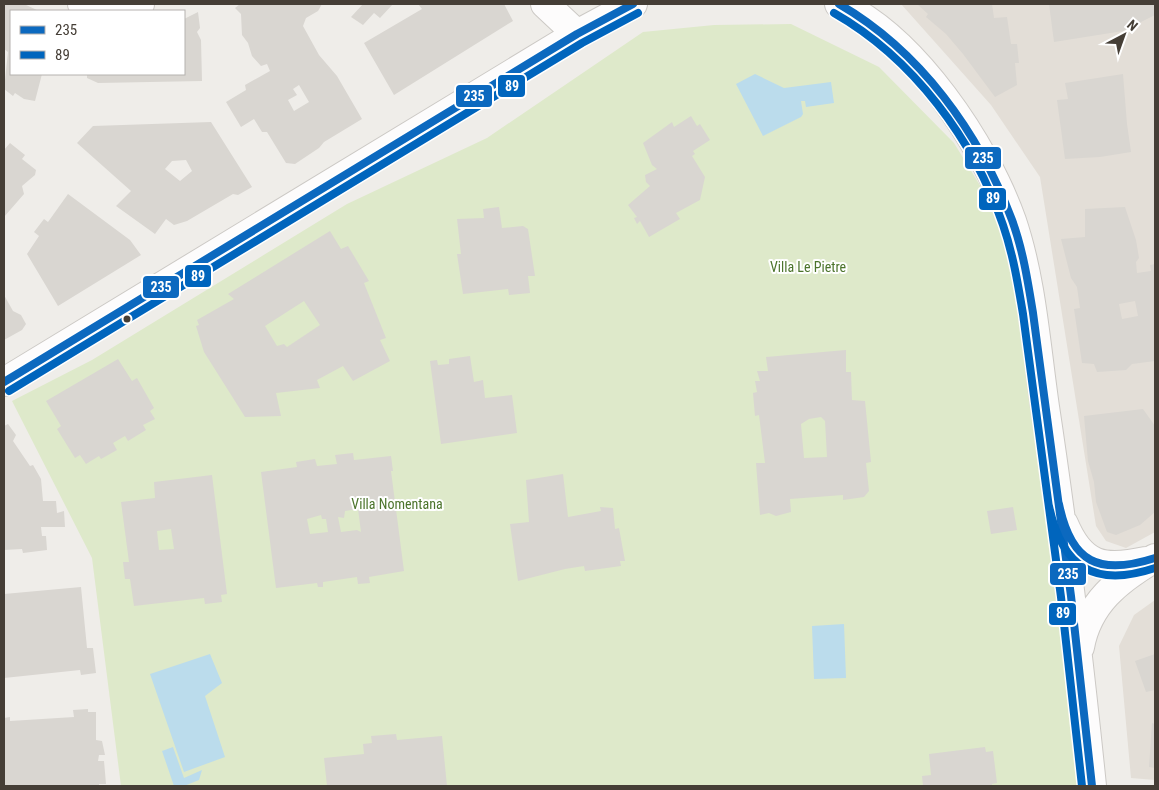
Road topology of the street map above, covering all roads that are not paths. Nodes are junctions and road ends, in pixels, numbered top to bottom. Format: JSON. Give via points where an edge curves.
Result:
{"nodes":[{"id":1,"x":82,"y":4,"type":"edge"},
{"id":2,"x":140,"y":4,"type":"edge"},
{"id":3,"x":545,"y":4,"type":"edge"},
{"id":4,"x":633,"y":4,"type":"edge"},
{"id":5,"x":839,"y":4,"type":"edge"},
{"id":6,"x":577,"y":34,"type":"junction"},
{"id":7,"x":4,"y":382,"type":"edge"},
{"id":8,"x":1062,"y":518,"type":"junction"},
{"id":9,"x":1155,"y":559,"type":"edge"},
{"id":10,"x":1079,"y":659,"type":"junction"},
{"id":11,"x":1092,"y":786,"type":"edge"}],
"edges":[{"from":1,"to":2,"type":"street"},
{"from":3,"to":6,"type":"street"},
{"from":4,"to":6,"type":"street"},
{"from":5,"to":8,"type":"street","via":[[882,32],[927,77],[976,145],[1007,208],[1025,270]]},
{"from":6,"to":7,"type":"street"},
{"from":8,"to":9,"type":"street","via":[[1076,546],[1096,563],[1122,566]]},
{"from":8,"to":10,"type":"street"},
{"from":9,"to":10,"type":"street","via":[[1132,572],[1097,606],[1086,623]]},
{"from":10,"to":11,"type":"street"}]}
